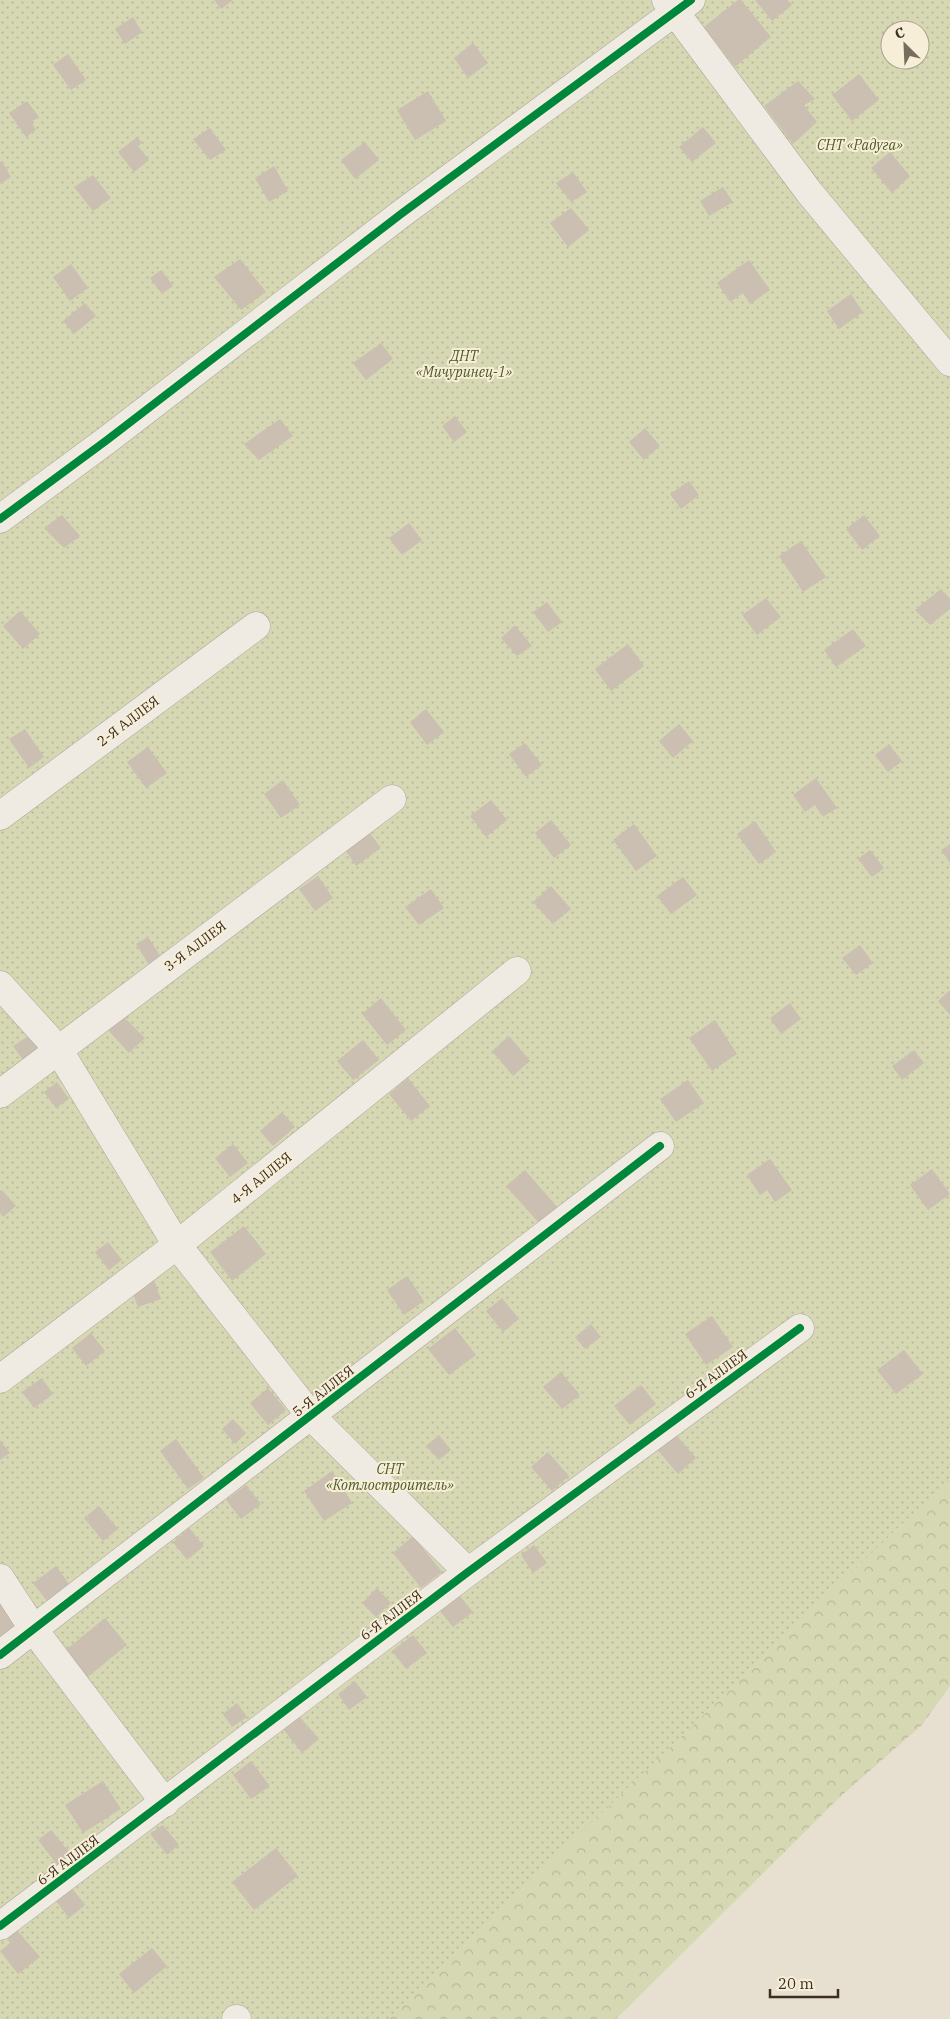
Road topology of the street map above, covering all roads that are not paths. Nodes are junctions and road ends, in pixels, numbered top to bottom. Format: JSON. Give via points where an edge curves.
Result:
{"nodes":[{"id":1,"x":678,"y":4,"type":"edge"},
{"id":2,"x":950,"y":362,"type":"edge"},
{"id":3,"x":0,"y":519,"type":"edge"},
{"id":4,"x":256,"y":626,"type":"dead end"},
{"id":5,"x":392,"y":799,"type":"dead end"},
{"id":6,"x":0,"y":816,"type":"edge"},
{"id":7,"x":517,"y":971,"type":"dead end"},
{"id":8,"x":0,"y":985,"type":"edge"},
{"id":9,"x":58,"y":1049,"type":"junction"},
{"id":10,"x":0,"y":1094,"type":"edge"},
{"id":11,"x":660,"y":1146,"type":"dead end"},
{"id":12,"x":177,"y":1245,"type":"junction"},
{"id":13,"x":800,"y":1328,"type":"dead end"},
{"id":14,"x":0,"y":1379,"type":"edge"},
{"id":15,"x":311,"y":1416,"type":"junction"},
{"id":16,"x":468,"y":1572,"type":"junction"},
{"id":17,"x":0,"y":1578,"type":"edge"},
{"id":18,"x":34,"y":1630,"type":"junction"},
{"id":19,"x":0,"y":1655,"type":"edge"},
{"id":20,"x":165,"y":1803,"type":"junction"},
{"id":21,"x":0,"y":1926,"type":"edge"}],
"edges":[{"from":1,"to":2,"type":"street","via":[[808,192]]},
{"from":1,"to":3,"type":"street"},
{"from":4,"to":6,"type":"street","name":"2-Я АЛЛЕЯ"},
{"from":5,"to":9,"type":"street","name":"3-Я АЛЛЕЯ"},
{"from":7,"to":12,"type":"street","name":"4-Я АЛЛЕЯ"},
{"from":8,"to":9,"type":"street"},
{"from":9,"to":10,"type":"street","name":"3-Я АЛЛЕЯ"},
{"from":9,"to":12,"type":"street"},
{"from":11,"to":15,"type":"street","name":"5-Я АЛЛЕЯ"},
{"from":12,"to":14,"type":"street","name":"4-Я АЛЛЕЯ"},
{"from":12,"to":15,"type":"street"},
{"from":13,"to":16,"type":"street","name":"6-Я АЛЛЕЯ"},
{"from":15,"to":16,"type":"street"},
{"from":15,"to":18,"type":"street","name":"5-Я АЛЛЕЯ"},
{"from":16,"to":20,"type":"street","name":"6-Я АЛЛЕЯ"},
{"from":17,"to":18,"type":"street"},
{"from":18,"to":19,"type":"street","name":"5-Я АЛЛЕЯ"},
{"from":18,"to":20,"type":"street"},
{"from":20,"to":21,"type":"street","name":"6-Я АЛЛЕЯ"}]}
